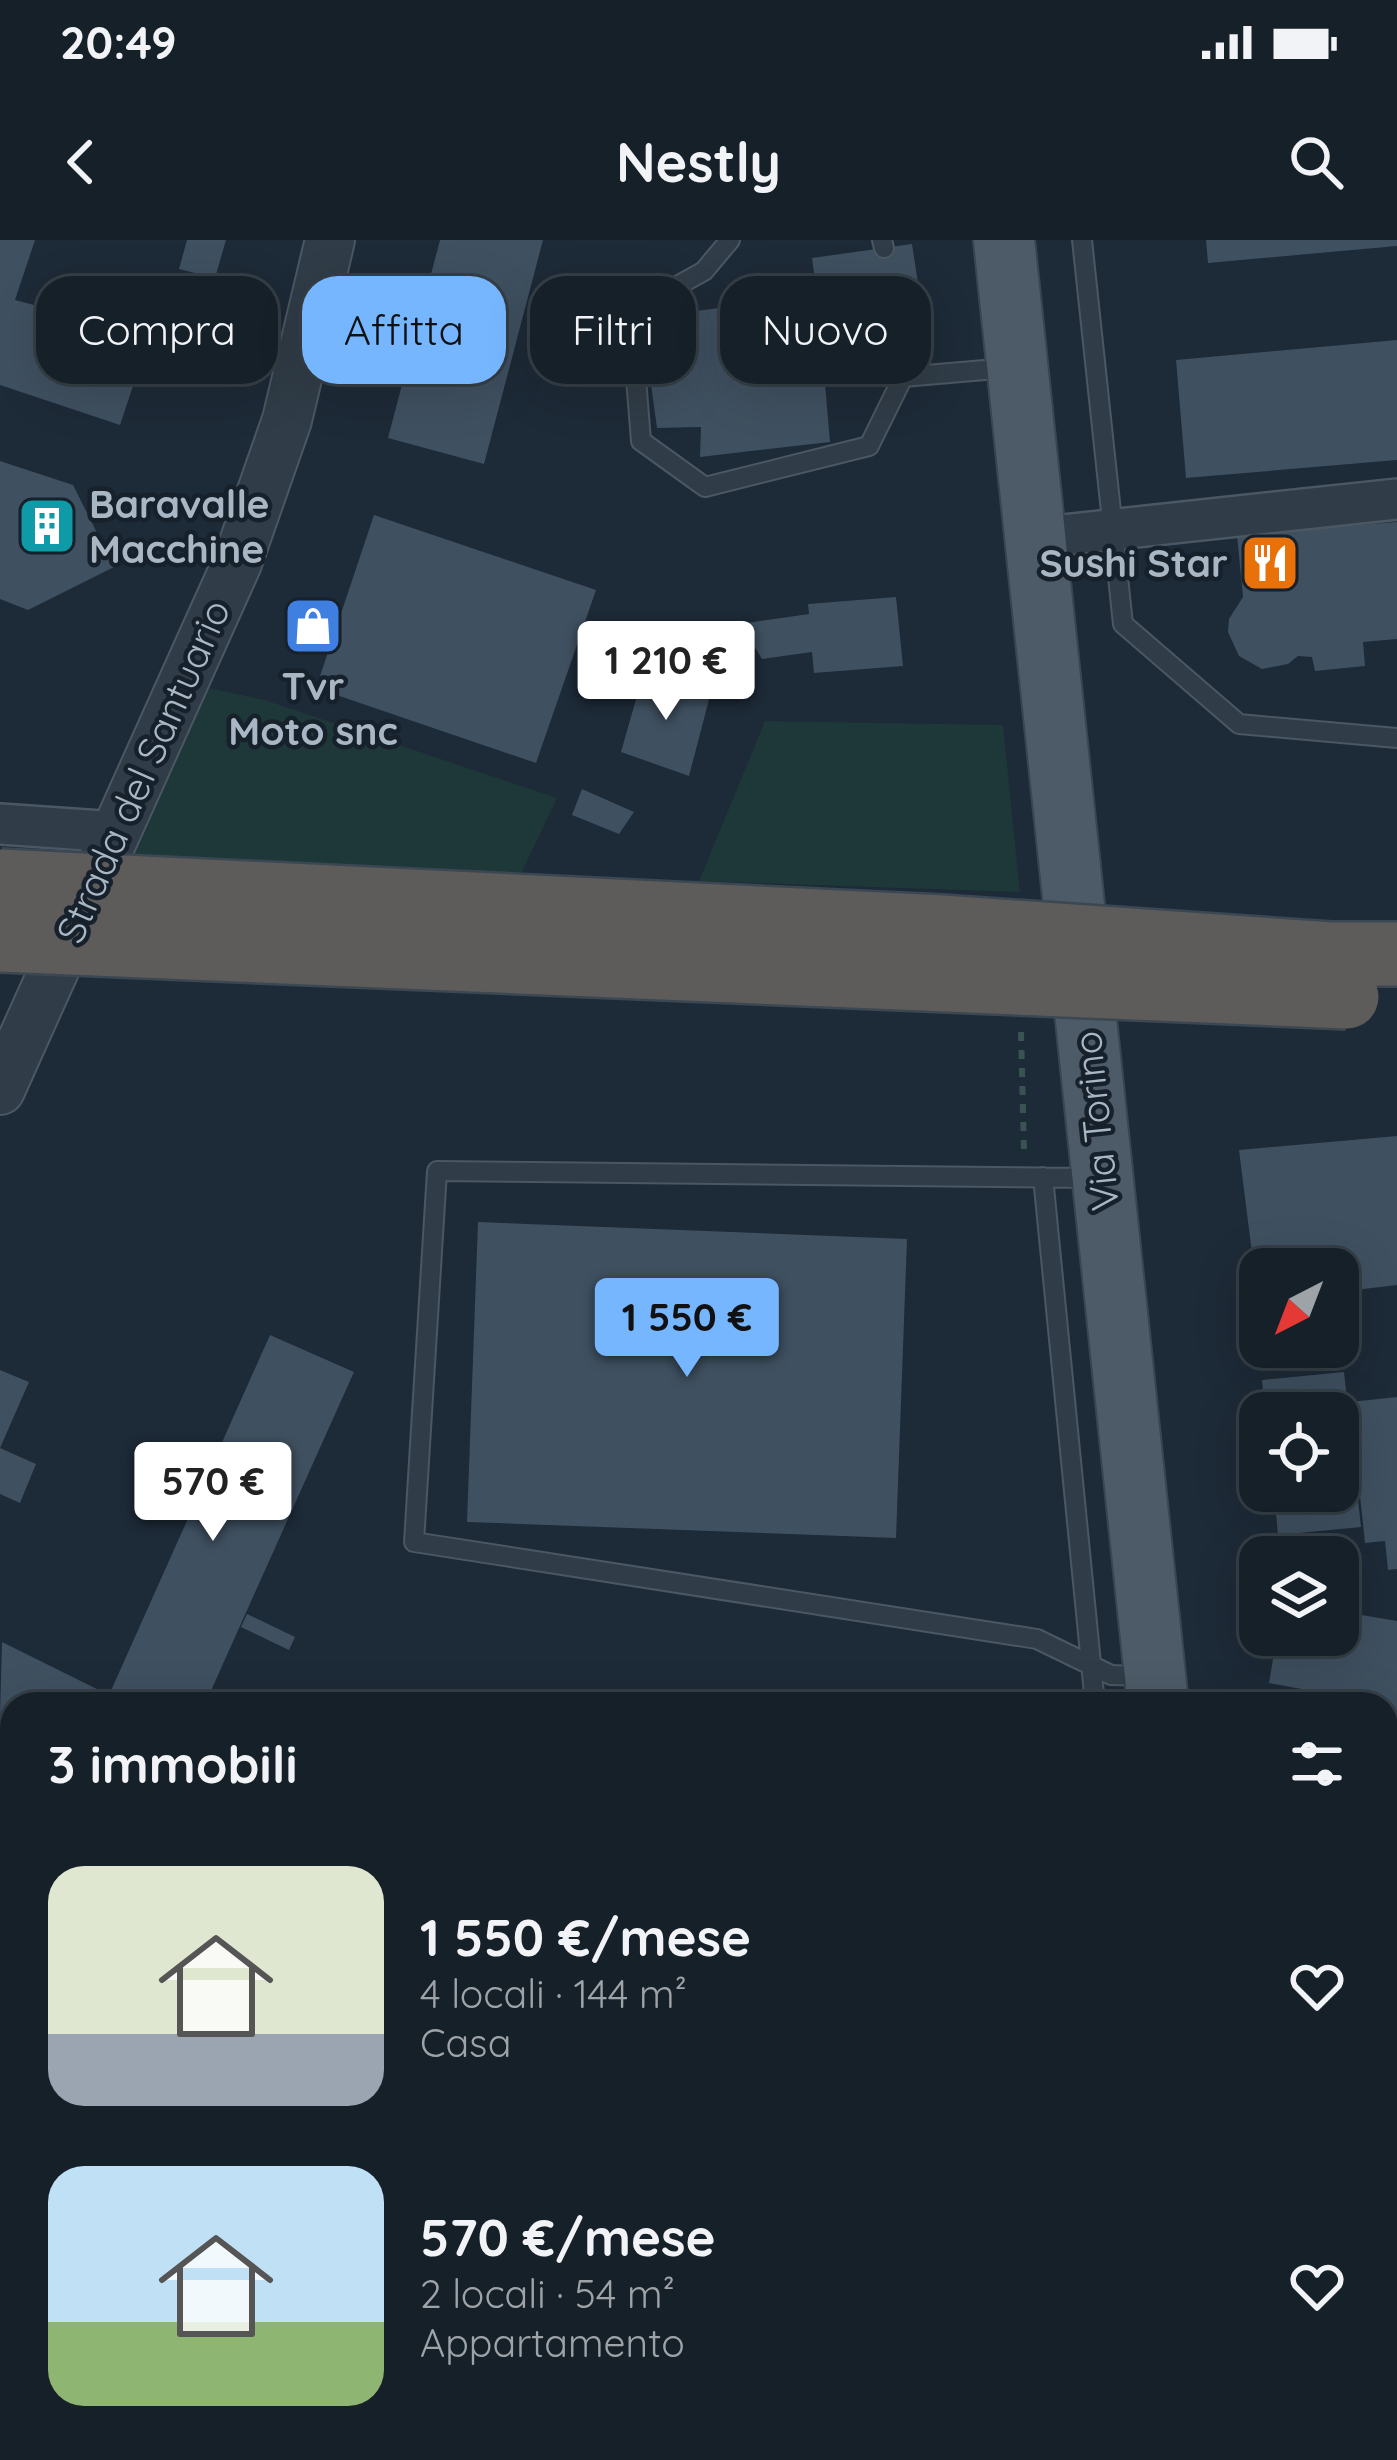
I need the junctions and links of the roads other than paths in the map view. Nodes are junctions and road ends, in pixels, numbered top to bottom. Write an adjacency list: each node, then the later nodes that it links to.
1 (330, 240): 13 (street, Strada del Santuario)
2 (730, 240): 7 (lane)
3 (1004, 240): 5 (main road, Via Torino)
4 (1082, 240): 9 (lane)
5 (1017, 367): 6 (lane); 10 (main road, Via Torino)
6 (931, 375)
7 (900, 384)
8 (1397, 499): 9 (street)
9 (1111, 529): 10 (street); 11 (lane)
10 (1035, 538): 19 (main road, Via Torino)
11 (1397, 738)
12 (0, 824): 13 (street)
13 (116, 832): 18 (street, Strada del Santuario)
14 (0, 881): 17 (highway, bridge)
15 (0, 940): 17 (highway, bridge)
16 (1397, 954): 17 (highway)
17 (1359, 983)
18 (0, 1090)
19 (1072, 1177): 20 (lane); 20 (lane); 21 (main road, Via Torino)
20 (1091, 1665): 21 (lane); 22 (lane)
21 (1157, 1690)
22 (1094, 1692)

